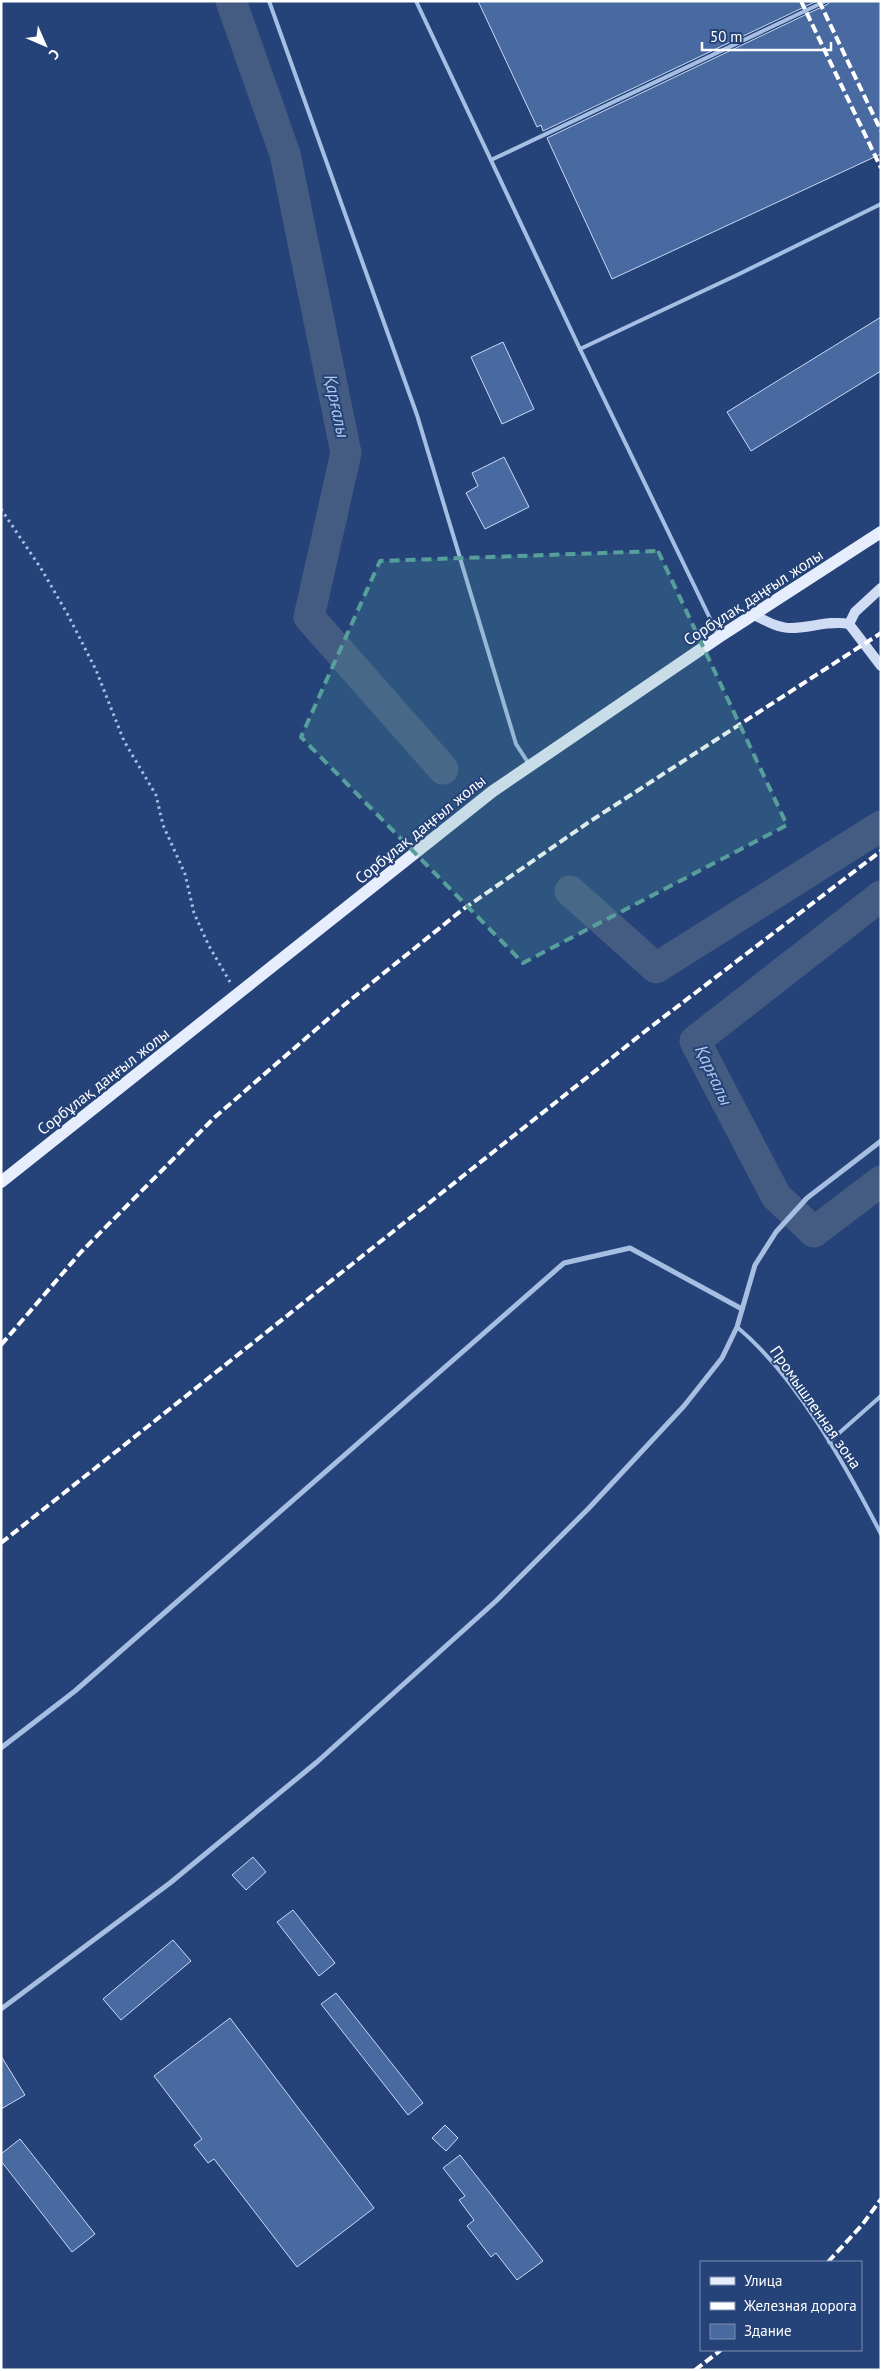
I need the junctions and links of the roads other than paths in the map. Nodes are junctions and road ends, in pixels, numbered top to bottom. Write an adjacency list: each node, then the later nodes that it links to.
1 (269, 1): 13 (lane)
2 (826, 1): 4 (lane)
3 (417, 2): 4 (lane)
4 (491, 160): 6 (lane)
5 (881, 204): 6 (lane)
6 (580, 349): 11 (lane)
7 (881, 532): 9 (main road, Сорбұлақ даңғыл жолы)
8 (881, 588): 10 (street)
9 (754, 615): 10 (street); 11 (main road, Сорбұлақ даңғыл жолы)
10 (849, 624): 12 (street)
11 (719, 638): 13 (main road, Сорбұлақ даңғыл жолы)
12 (881, 666)
13 (530, 766): 15 (main road, Сорбұлақ даңғыл жолы)
14 (881, 1141): 16 (street)
15 (1, 1182)
16 (742, 1309): 17 (street); 21 (street)
17 (737, 1327): 19 (lane, Промышленная зона); 22 (street)
18 (881, 1396): 19 (lane)
19 (829, 1442): 20 (lane, Промышленная зона)
20 (881, 1534)
21 (1, 1748)
22 (1, 2009)

